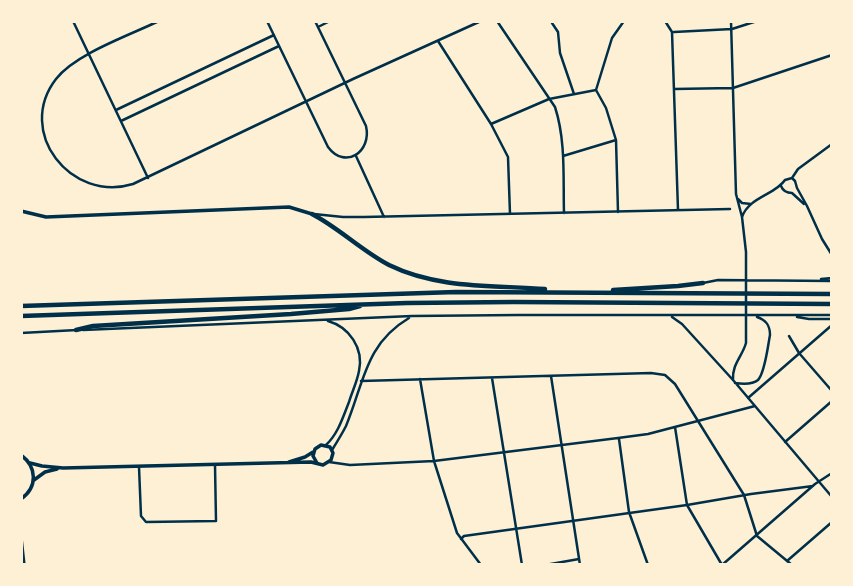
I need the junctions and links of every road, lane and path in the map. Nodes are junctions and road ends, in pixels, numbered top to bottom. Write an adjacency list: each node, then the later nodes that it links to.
1 (73, 21): 19 (street)
2 (159, 21): 19 (street)
3 (267, 21): 16 (street)
4 (315, 21): 13 (street)
5 (330, 21): 13 (street)
6 (481, 21): 17 (street)
7 (497, 21): 26 (street)
8 (624, 21): 24 (street)
9 (665, 21): 15 (street)
10 (731, 21): 14 (street)
11 (757, 21): 14 (street)
12 (552, 23): 25 (street)
13 (318, 27): 21 (street)
14 (732, 29): 15 (street); 22 (street)
15 (672, 32): 23 (street)
16 (274, 35): 18 (street); 28 (street)
17 (438, 40): 21 (street); 30 (street)
18 (279, 46): 27 (street); 29 (street)
19 (89, 54): 28 (street); 35 (street)
20 (832, 55): 22 (street)
21 (345, 83): 27 (street); 33 (street)
22 (733, 88): 23 (street); 40 (street)
23 (674, 89): 44 (street)
24 (596, 90): 25 (street); 31 (street)
25 (574, 94): 26 (street)
26 (549, 99): 30 (street); 34 (street)
27 (306, 103): 33 (street); 35 (street)
28 (116, 110): 29 (street)
29 (121, 121): 35 (street)
30 (491, 124): 49 (street)
31 (616, 140): 34 (street); 46 (street)
32 (832, 144): 36 (street)
33 (355, 155): 50 (street)
34 (563, 156): 47 (street)
35 (148, 177)
36 (792, 178): 37 (street); 38 (street)
37 (782, 186): 39 (street); 41 (street)
38 (797, 188): 39 (street); 42 (street)
39 (792, 193): 42 (street)
40 (737, 197): 41 (street); 51 (street)
41 (751, 204): 51 (street)
42 (807, 206): 54 (street)
43 (730, 209): 44 (street)
44 (678, 210): 46 (street)
45 (21, 211): 48 (street)
46 (618, 212): 47 (street)
47 (564, 213): 49 (street)
48 (312, 214): 52 (street); 53 (highway)
49 (510, 214): 50 (street)
50 (384, 217): 52 (street)
51 (742, 217): 81 (street)
52 (343, 218): 53 (street)
53 (334, 227): 58 (highway)
54 (830, 246): 55 (street)
55 (832, 255)
56 (832, 280): 57 (street)
57 (703, 283): 59 (highway)
58 (577, 292): 59 (highway); 63 (highway)
59 (591, 292): 60 (highway)
60 (832, 294)
61 (371, 304): 62 (highway); 65 (highway); 71 (highway)
62 (832, 304)
63 (21, 306)
64 (669, 315): 66 (street); 67 (street); 81 (street)
65 (21, 316)
66 (412, 316): 69 (street); 80 (street)
67 (754, 316): 68 (street); 81 (street)
68 (832, 317)
69 (324, 320): 71 (street); 90 (street)
70 (832, 326): 72 (street)
71 (76, 330): 73 (street)
72 (828, 330): 74 (street); 76 (street)
73 (21, 333)
74 (832, 333)
75 (789, 336): 76 (street)
76 (800, 353): 82 (street); 83 (street)
77 (551, 376): 78 (street); 86 (street); 91 (street)
78 (492, 377): 79 (street); 94 (street)
79 (419, 379): 80 (street); 96 (street)
80 (361, 381): 93 (street)
81 (734, 381): 83 (street)
82 (832, 391)
83 (748, 398): 85 (street)
84 (832, 401): 89 (street)
85 (755, 406): 86 (street); 89 (street)
86 (698, 421): 87 (street); 109 (street)
87 (675, 427): 88 (street); 112 (street)
88 (618, 438): 91 (street); 113 (street)
89 (785, 442): 107 (street)
90 (326, 445): 92 (street); 93 (street)
91 (562, 446): 94 (street); 114 (street)
92 (313, 452): 98 (street); 99 (street)
93 (332, 453): 100 (street); 101 (street)
94 (504, 453): 96 (street); 116 (street)
95 (21, 455): 97 (street)
96 (434, 461): 101 (street); 119 (street)
97 (30, 463): 104 (street); 106 (street)
98 (283, 463): 99 (street); 102 (street)
99 (317, 463): 100 (street)
100 (329, 463): 101 (street)
101 (344, 464)
102 (215, 465): 103 (street); 103 (street)
103 (139, 467): 104 (street)
104 (63, 468): 106 (street)
105 (832, 473): 107 (street)
106 (34, 480): 111 (street)
107 (820, 482): 108 (street); 110 (street)
108 (813, 486): 109 (street); 117 (street)
109 (744, 495): 112 (street); 117 (street)
110 (832, 497)
111 (21, 499)
112 (687, 505): 113 (street); 128 (street)
113 (629, 512): 114 (street); 127 (street)
114 (573, 520): 116 (street); 120 (street)
115 (832, 522): 121 (street)
116 (516, 528): 119 (street); 124 (street)
117 (757, 536): 121 (street); 128 (street)
118 (21, 538): 122 (street)
119 (461, 539): 123 (street)
120 (579, 559): 125 (street); 126 (street)
121 (787, 561): 129 (street)
122 (24, 565)
123 (481, 565)
124 (522, 565)
125 (545, 565)
126 (580, 565)
127 (648, 565)
128 (722, 565)
129 (792, 565)

